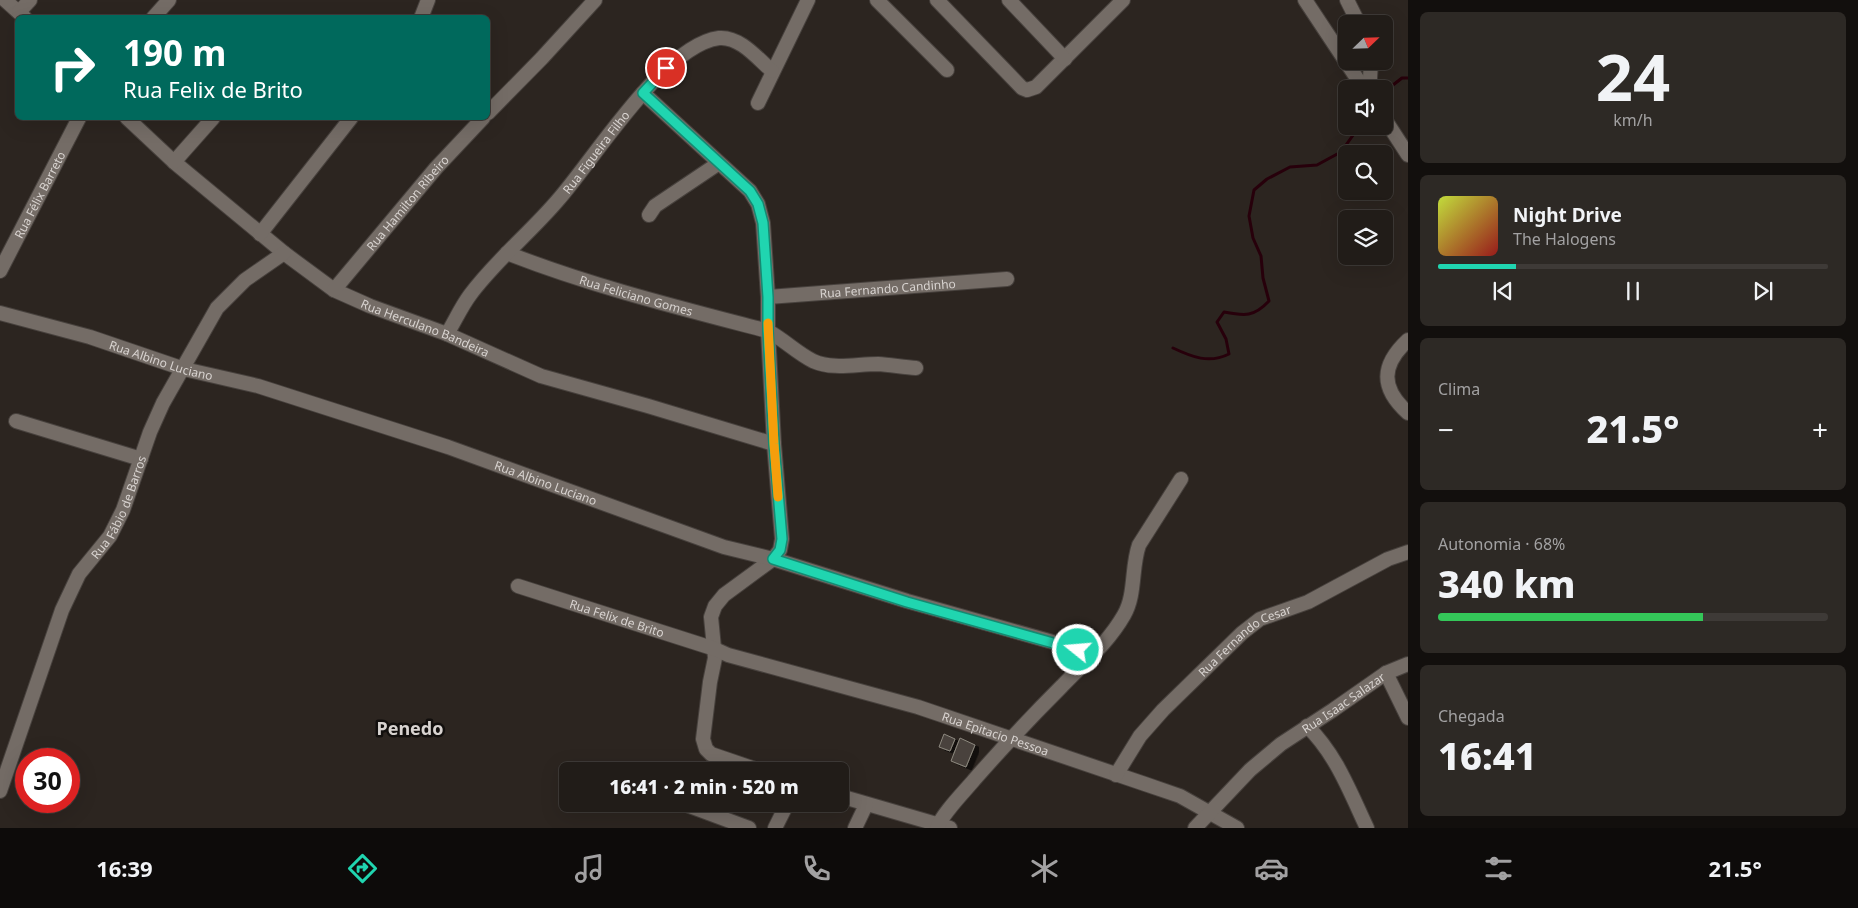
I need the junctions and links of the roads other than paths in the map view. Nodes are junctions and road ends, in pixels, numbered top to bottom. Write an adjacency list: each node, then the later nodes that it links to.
1 (5, 0): 13 (street)
2 (30, 0): 13 (street)
3 (169, 0): 14 (street)
4 (428, 0): 15 (street)
5 (595, 0): 23 (street)
6 (808, 0): 19 (street)
7 (877, 0): 18 (street)
8 (937, 0): 17 (street)
9 (1010, 0): 17 (street)
10 (1123, 0): 17 (street)
11 (1305, 0): 20 (street)
12 (1347, 0): 16 (street)
13 (22, 15)
14 (156, 15)
15 (422, 15)
16 (1354, 15)
17 (1065, 59)
18 (947, 70)
19 (772, 71): 21 (street, Rua Figueira Filho); 22 (street)
20 (1359, 80)
21 (643, 93): 32 (street); 36 (street, Rua Figueira Filho)
22 (758, 103)
23 (490, 111)
24 (78, 120): 37 (street, Rua Félix Barreto)
25 (129, 120): 31 (street, Rua Herculano Bandeira)
26 (211, 120): 31 (street)
27 (349, 120): 34 (street)
28 (481, 120): 39 (street, Rua Hamilton Ribeiro)
29 (1393, 132): 30 (street)
30 (1408, 155)
31 (174, 162): 34 (street, Rua Herculano Bandeira)
32 (719, 163): 33 (street); 40 (street)
33 (649, 215)
34 (260, 234): 35 (street, Rua Herculano Bandeira)
35 (284, 253): 39 (street, Rua Herculano Bandeira); 46 (street, Rua Fábio de Barros)
36 (507, 253): 42 (street, Rua Feliciano Gomes); 43 (street, Rua Figueira Filho)
37 (0, 271)
38 (1008, 279): 40 (street, Rua Fernando Candinho)
39 (334, 290): 43 (street, Rua Herculano Bandeira)
40 (768, 297): 42 (street)
41 (0, 312): 46 (street, Rua Albino Luciano)
42 (768, 331): 45 (street, Rua Feliciano Gomes); 49 (street)
43 (447, 334): 49 (street, Rua Herculano Bandeira)
44 (1408, 340): 47 (street)
45 (916, 368)
46 (184, 369): 50 (street, Rua Fábio de Barros); 53 (street, Rua Albino Luciano)
47 (1408, 413)
48 (16, 421): 50 (street)
49 (774, 444): 53 (street)
50 (141, 459): 65 (street, Rua Fábio de Barros)
51 (1181, 479): 56 (street)
52 (1408, 552): 64 (street, Rua Fernando Cesar)
53 (773, 559): 55 (street); 56 (street, Rua Albino Luciano)
54 (518, 586): 55 (street, Rua Felix de Brito)
55 (715, 654): 57 (street, Rua Felix de Brito); 63 (street)
56 (1092, 656): 62 (street)
57 (746, 660): 62 (street, Rua Epitacio Pessoa)
58 (1408, 664): 59 (street, Rua Isaac Salazar)
59 (1386, 673): 60 (street); 61 (street, Rua Isaac Salazar)
60 (1408, 718)
61 (1307, 726): 70 (street, Rua Isaac Salazar); 77 (street)
62 (1009, 739): 64 (street, Rua Epitacio Pessoa); 71 (street)
63 (734, 762)
64 (1116, 775): 70 (street, Rua Epitacio Pessoa)
65 (0, 790)
66 (849, 799): 67 (street)
67 (866, 805): 71 (street); 74 (street)
68 (706, 812): 72 (street)
69 (783, 812): 73 (street)
70 (1208, 813): 75 (street, Rua Isaac Salazar); 76 (street, Rua Epitacio Pessoa)
71 (942, 827)
72 (749, 828)
73 (776, 828)
74 (855, 828)
75 (1195, 828)
76 (1236, 828)
77 (1367, 828)

